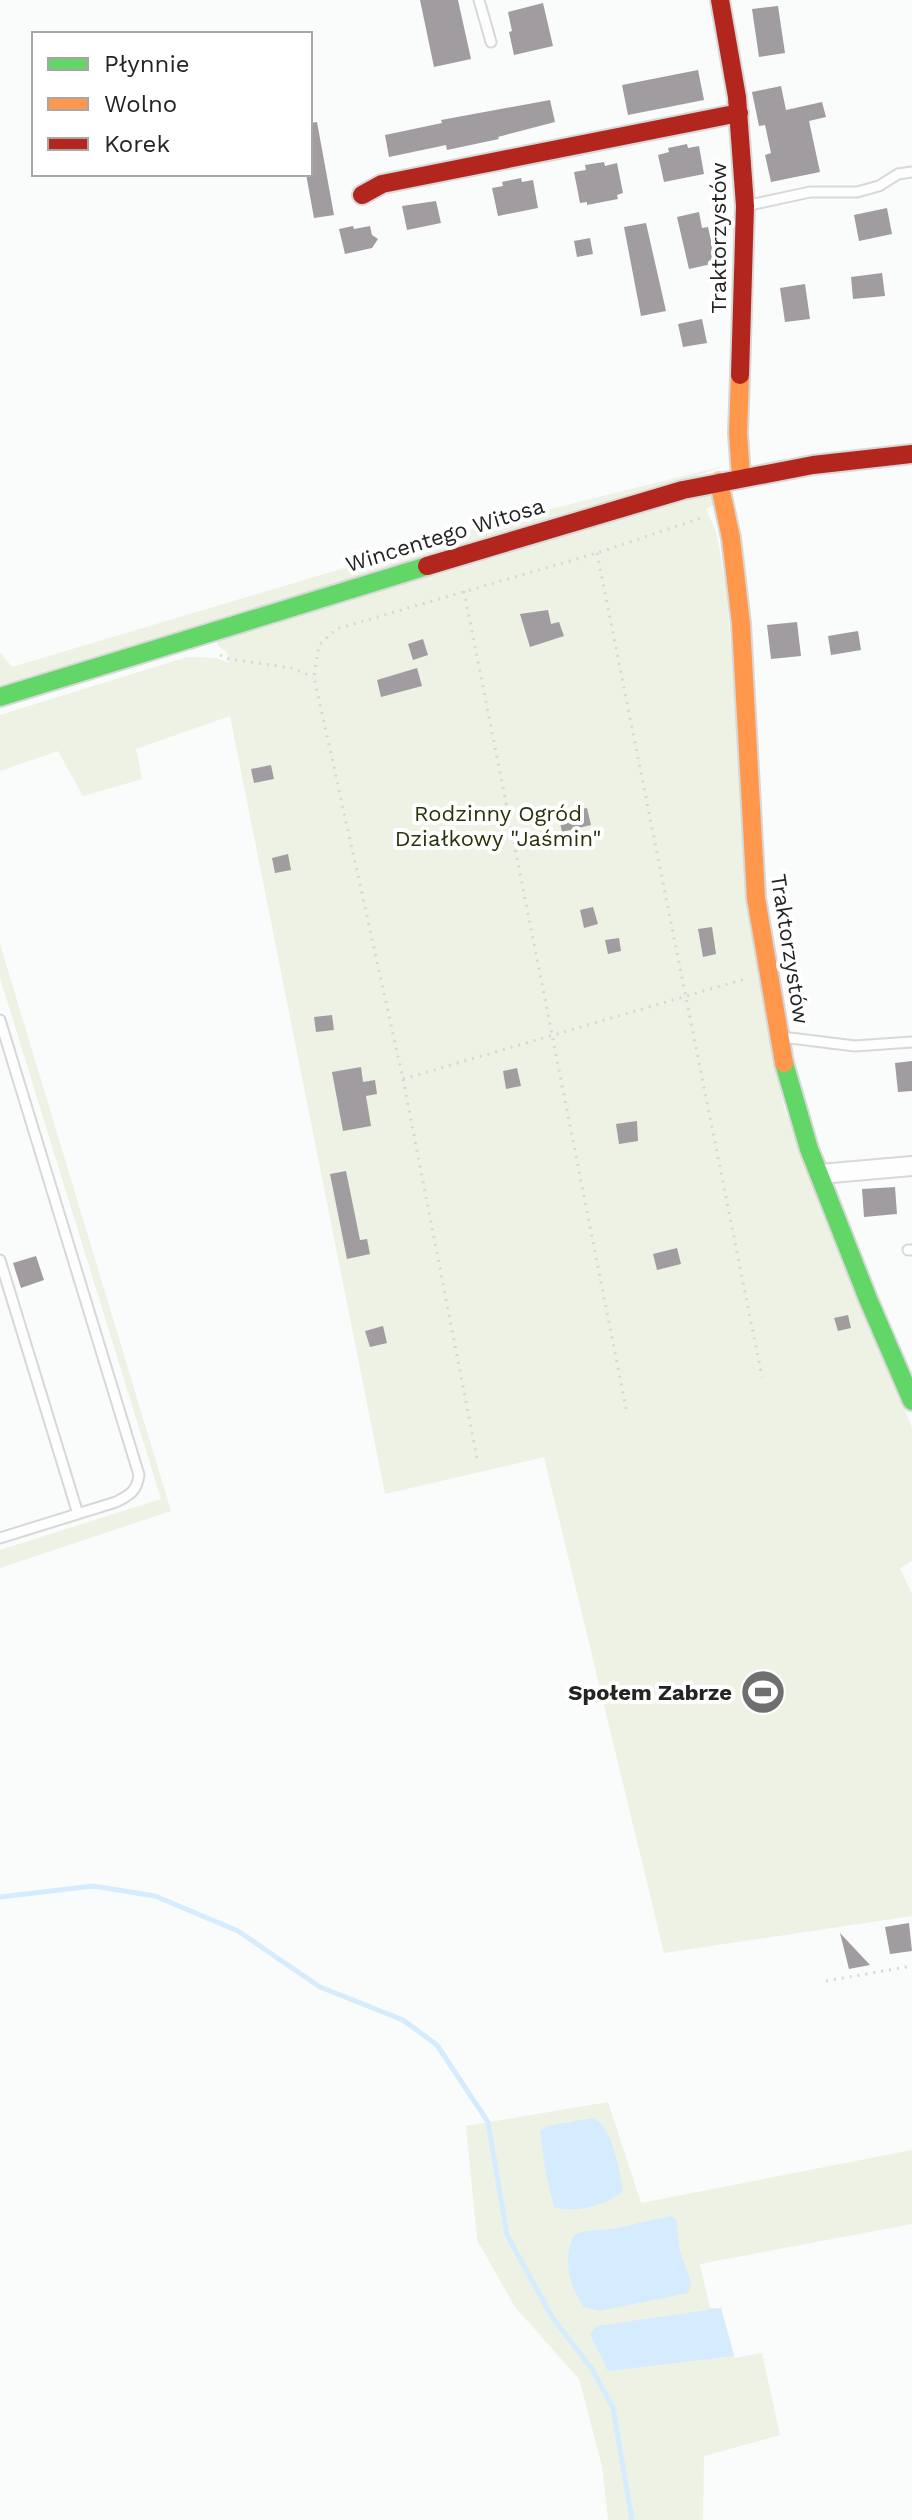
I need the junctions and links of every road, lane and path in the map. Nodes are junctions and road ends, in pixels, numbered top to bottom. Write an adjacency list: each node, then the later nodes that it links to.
1 (479, 0): 3 (lane)
2 (720, 0): 4 (street, Traktorzystów)
3 (491, 42)
4 (739, 113): 6 (street); 7 (street, Traktorzystów)
5 (912, 172): 7 (lane)
6 (362, 195)
7 (745, 206): 9 (street, Traktorzystów)
8 (912, 454): 9 (street, Wincentego Witosa)
9 (741, 477): 10 (street, Wincentego Witosa)
10 (719, 482): 11 (street, Traktorzystów); 14 (street, Wincentego Witosa)
11 (727, 511): 12 (path); 17 (street, Traktorzystów)
12 (597, 553): 13 (path); 18 (path)
13 (464, 591): 15 (path); 20 (path)
14 (195, 637): 15 (path); 16 (street, Wincentego Witosa)
15 (314, 677): 23 (path)
16 (0, 697)
17 (767, 973): 18 (path); 21 (street, Traktorzystów)
18 (687, 995): 20 (path); 27 (path)
19 (0, 1020): 31 (lane)
20 (551, 1035): 23 (path); 29 (path)
21 (778, 1036): 22 (lane); 25 (street, Traktorzystów)
22 (912, 1042)
23 (403, 1079): 30 (path)
24 (912, 1166): 25 (street)
25 (820, 1174): 28 (street, Traktorzystów)
26 (0, 1260): 31 (lane)
27 (762, 1377)
28 (912, 1401)
29 (627, 1413)
30 (477, 1458)
31 (78, 1514): 32 (lane)
32 (0, 1538)
33 (912, 1966): 34 (path)
34 (826, 1981)

